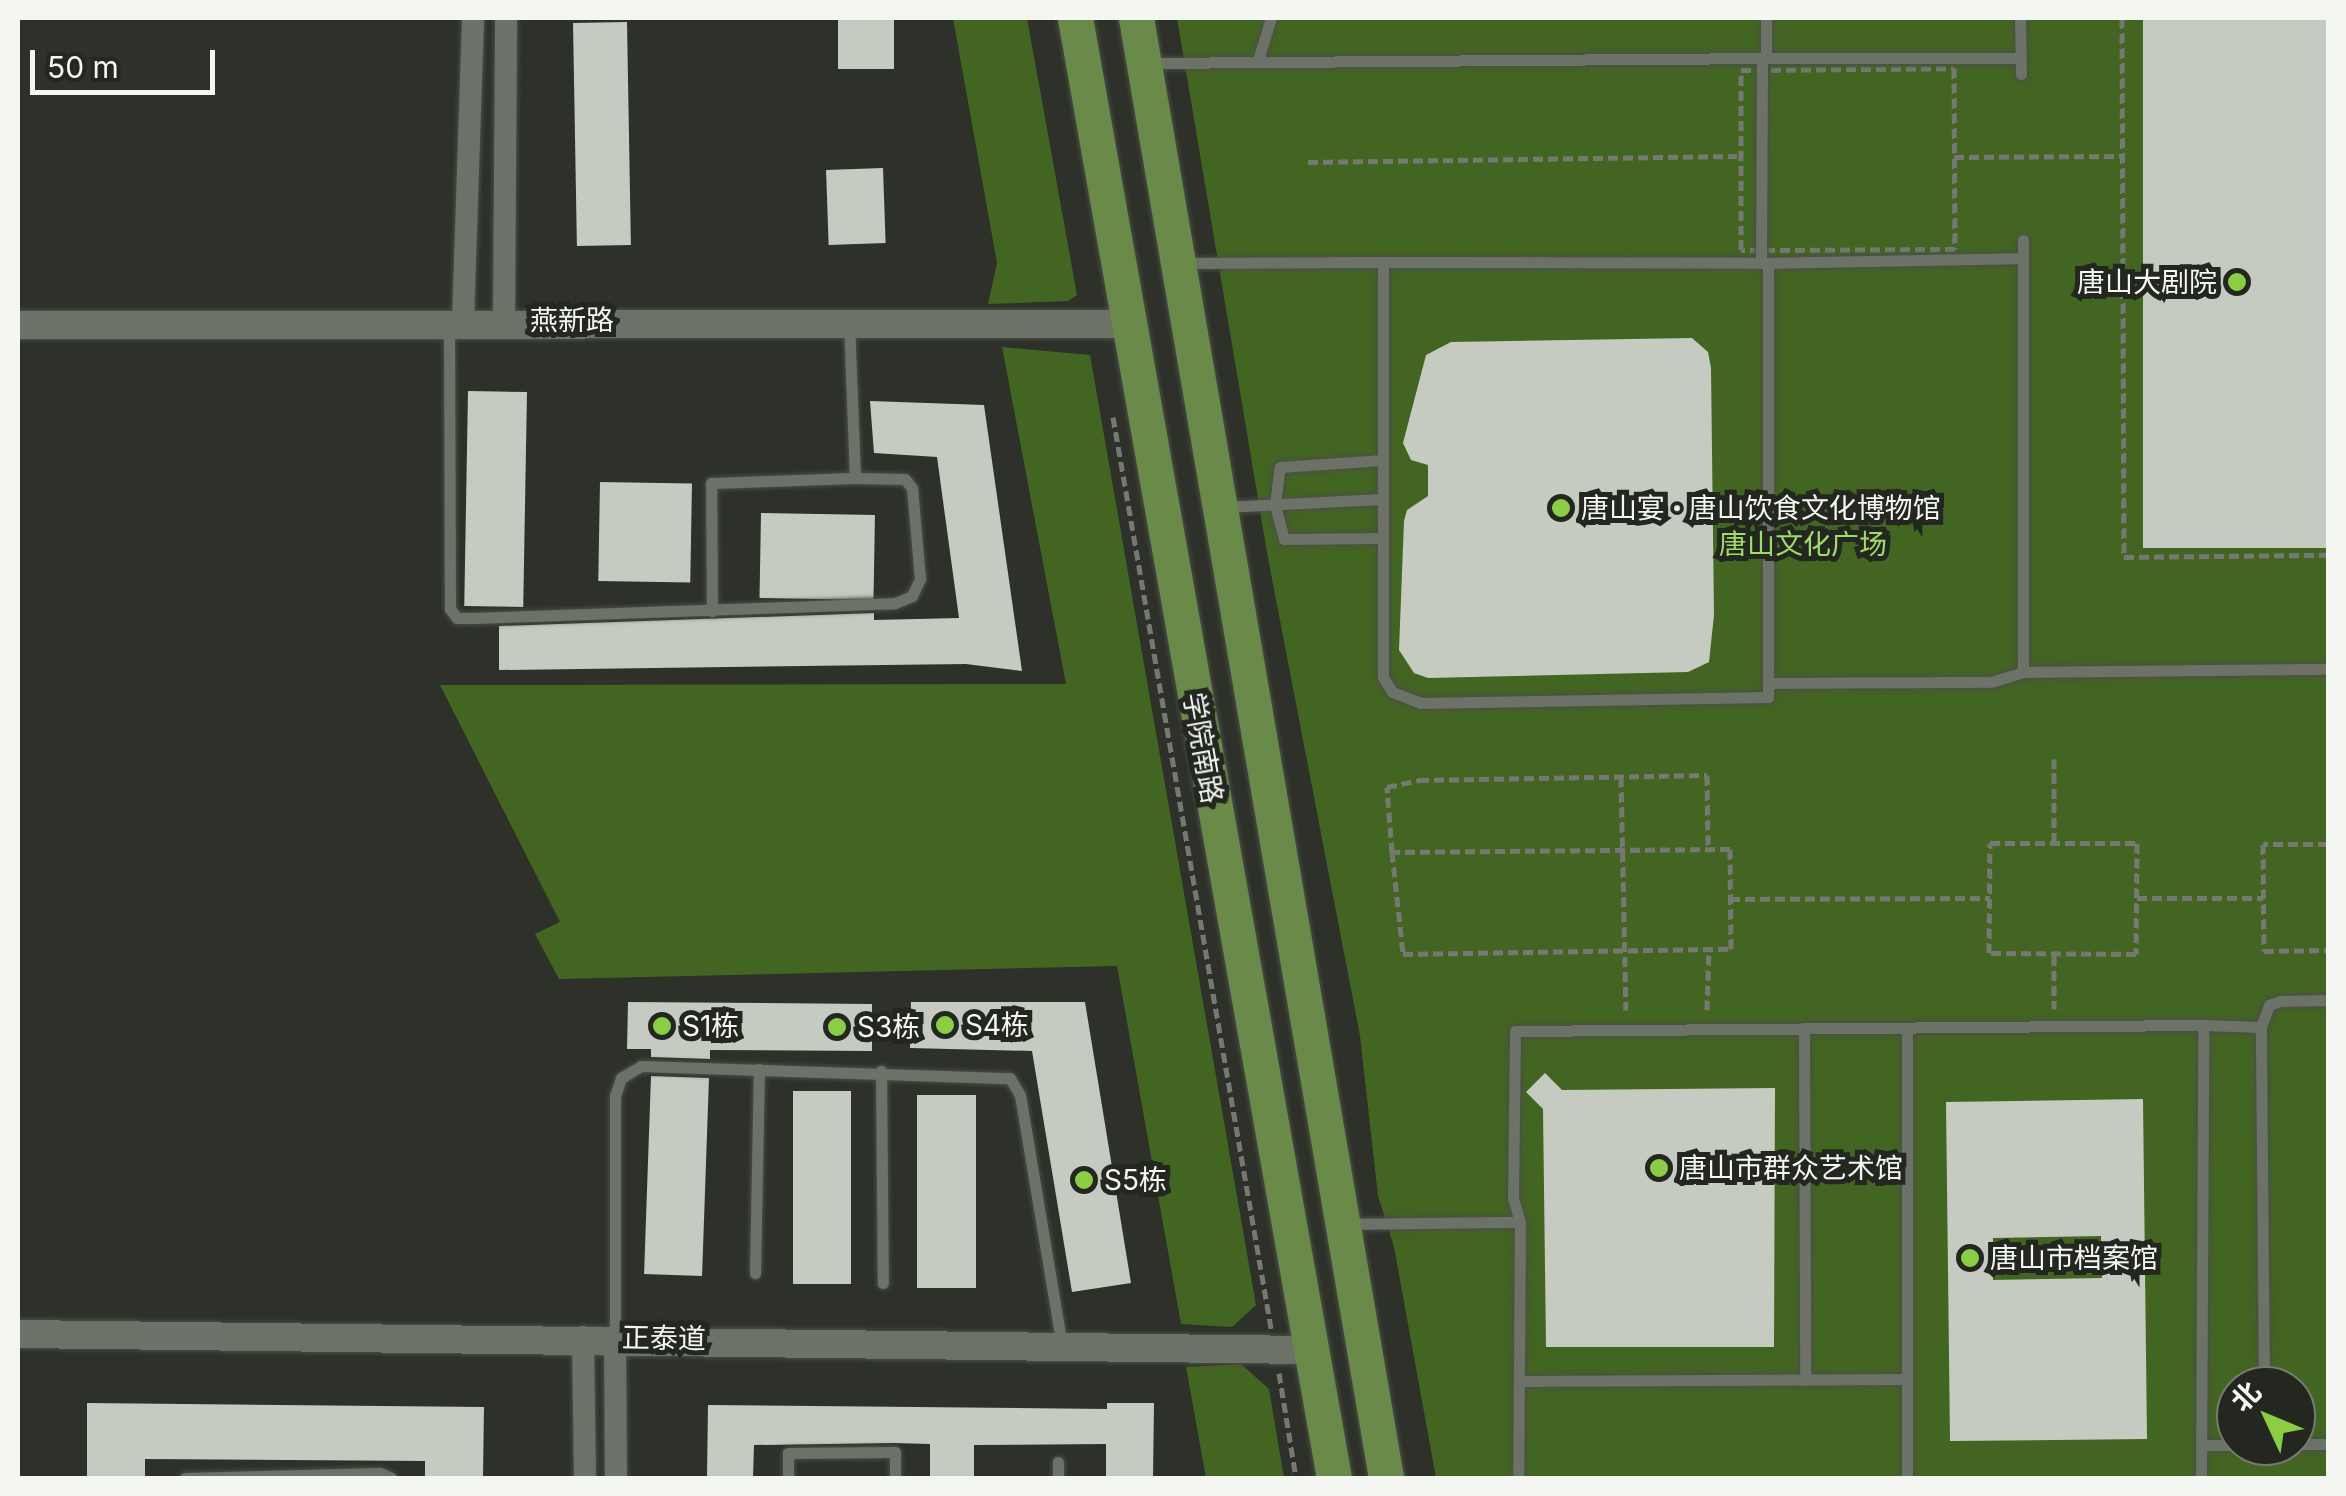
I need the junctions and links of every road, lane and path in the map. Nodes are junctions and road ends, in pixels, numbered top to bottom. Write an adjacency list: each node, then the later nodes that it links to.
1 (473, 18): 24 (street)
2 (506, 18): 23 (street)
3 (1075, 18): 26 (main road, 学院南路)
4 (1136, 18): 12 (main road, 学院南路)
5 (1271, 18): 11 (lane)
6 (1766, 18): 9 (lane)
7 (2020, 18): 10 (lane)
8 (2122, 18): 15 (path)
9 (1764, 58): 10 (lane); 11 (lane); 22 (lane)
10 (2020, 58): 13 (lane)
11 (1258, 60): 12 (lane)
12 (1144, 64): 21 (main road, 学院南路)
13 (2021, 74)
14 (1736, 156): 17 (path)
15 (2122, 156): 16 (path); 35 (path)
16 (1954, 158): 16 (path)
17 (1308, 162)
18 (2023, 240): 19 (lane)
19 (2023, 258): 22 (lane); 38 (lane)
20 (1383, 262): 21 (lane); 22 (lane); 29 (lane)
21 (1177, 263): 33 (main road, 学院南路)
22 (1764, 263): 39 (lane)
23 (504, 320): 24 (street, 燕新路); 25 (street, 燕新路)
24 (456, 321): 27 (street, 燕新路); 36 (lane)
25 (849, 322): 26 (street, 燕新路); 30 (lane)
26 (1127, 324): 74 (main road, 学院南路)
27 (18, 325)
28 (1110, 402): 73 (path)
29 (1383, 460): 31 (lane); 32 (lane)
30 (856, 478): 36 (lane); 36 (lane)
31 (1382, 499): 32 (lane); 34 (lane)
32 (1276, 504): 33 (lane); 34 (lane)
33 (1219, 508): 66 (main road, 学院南路)
34 (1382, 538): 39 (lane)
35 (2328, 555)
36 (712, 611)
37 (2328, 669): 38 (lane)
38 (2023, 672): 39 (lane)
39 (1768, 683)
40 (2054, 759): 42 (path)
41 (1621, 776): 44 (path); 45 (path); 46 (path)
42 (2054, 843): 47 (path); 48 (path)
43 (2328, 844): 49 (path)
44 (1708, 848): 45 (path); 50 (path)
45 (1620, 850): 46 (path); 51 (path)
46 (1392, 852): 51 (path)
47 (1990, 898): 50 (path); 54 (path)
48 (2137, 898): 49 (path); 54 (path)
49 (2264, 898): 53 (path)
50 (1730, 899): 52 (path)
51 (1621, 950): 52 (path); 56 (path)
52 (1709, 950): 57 (path)
53 (2328, 950)
54 (2054, 953): 59 (path)
55 (2328, 1000): 60 (lane)
56 (1640, 1010)
57 (1692, 1010)
58 (2203, 1025): 59 (lane); 60 (lane); 79 (lane)
59 (2054, 1027): 62 (lane)
60 (2261, 1027): 75 (lane)
61 (1804, 1029): 62 (lane); 65 (lane); 77 (lane)
62 (1907, 1029): 76 (lane)
63 (759, 1069): 64 (lane); 67 (lane); 71 (lane)
64 (881, 1072): 68 (lane); 72 (lane)
65 (1520, 1222): 66 (lane); 78 (lane)
66 (1342, 1224): 91 (main road, 学院南路)
67 (755, 1273)
68 (883, 1283)
69 (18, 1334): 70 (street, 正泰道)
70 (583, 1337): 71 (street, 正泰道); 84 (street)
71 (615, 1338): 72 (street, 正泰道); 85 (street)
72 (1062, 1346): 73 (street, 正泰道)
73 (1275, 1349): 74 (street, 正泰道); 89 (path)
74 (1312, 1350): 90 (main road, 学院南路)
75 (2264, 1366)
76 (1907, 1379): 77 (lane); 93 (lane)
77 (1805, 1380): 78 (lane)
78 (1519, 1381): 92 (lane)
79 (2205, 1445): 80 (lane); 94 (lane)
80 (2216, 1445)
81 (1058, 1462): 88 (lane)
82 (185, 1478): 83 (lane)
83 (392, 1478)
84 (584, 1478)
85 (616, 1478)
86 (788, 1478): 87 (lane)
87 (896, 1478)
88 (1058, 1478)
89 (1296, 1478)
90 (1334, 1478)
91 (1386, 1478)
92 (1518, 1478)
93 (1907, 1478)
94 (2201, 1478)

